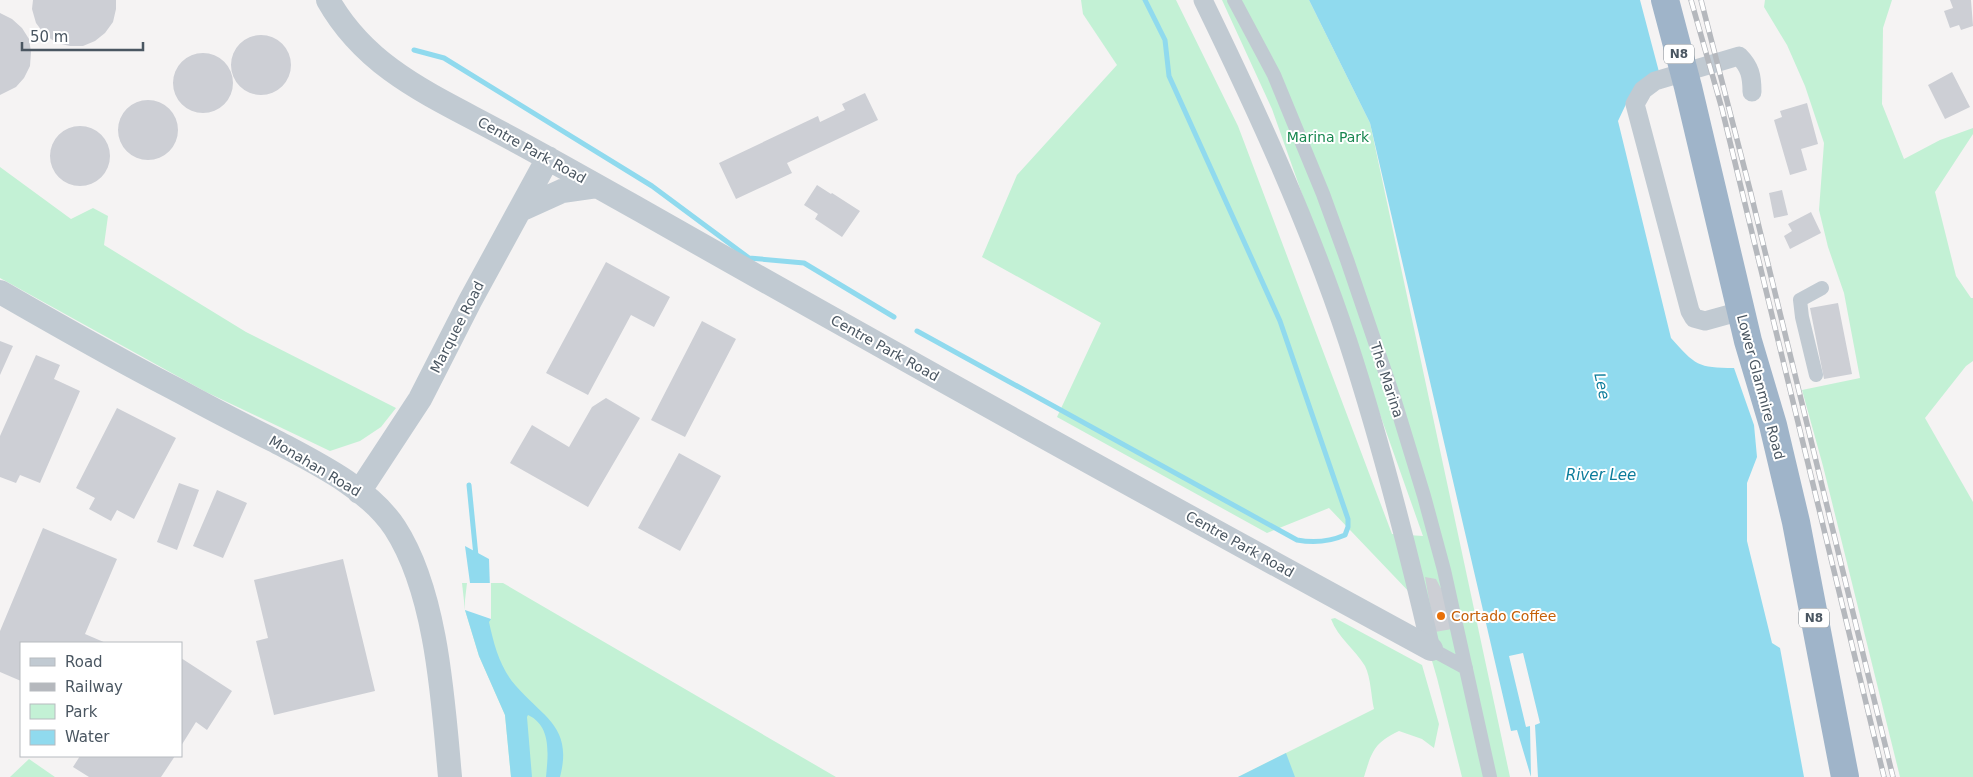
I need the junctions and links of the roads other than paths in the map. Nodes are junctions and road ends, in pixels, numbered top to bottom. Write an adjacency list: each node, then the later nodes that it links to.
1 (328, 0): 6 (street, Centre Park Road)
2 (1203, 0): 14 (street, The Marina)
3 (1234, 0): 15 (street, The Marina)
4 (1665, 0): 11 (highway, Lower Glanmire Road / N8)
5 (1752, 92): 11 (street)
6 (548, 158): 7 (street, Centre Park Road); 8 (street, Marquee Road)
7 (597, 186): 8 (street); 14 (street, Centre Park Road)
8 (520, 210): 13 (street, Marquee Road)
9 (1822, 288): 12 (street)
10 (0, 292): 13 (street, Monahan Road)
11 (1741, 311): 18 (highway, Lower Glanmire Road / N8)
12 (1816, 375)
13 (359, 492): 16 (street, Monahan Road)
14 (1430, 649): 15 (street, Centre Park Road)
15 (1466, 668): 17 (street, The Marina)
16 (450, 777)
17 (1490, 777)
18 (1845, 777)

